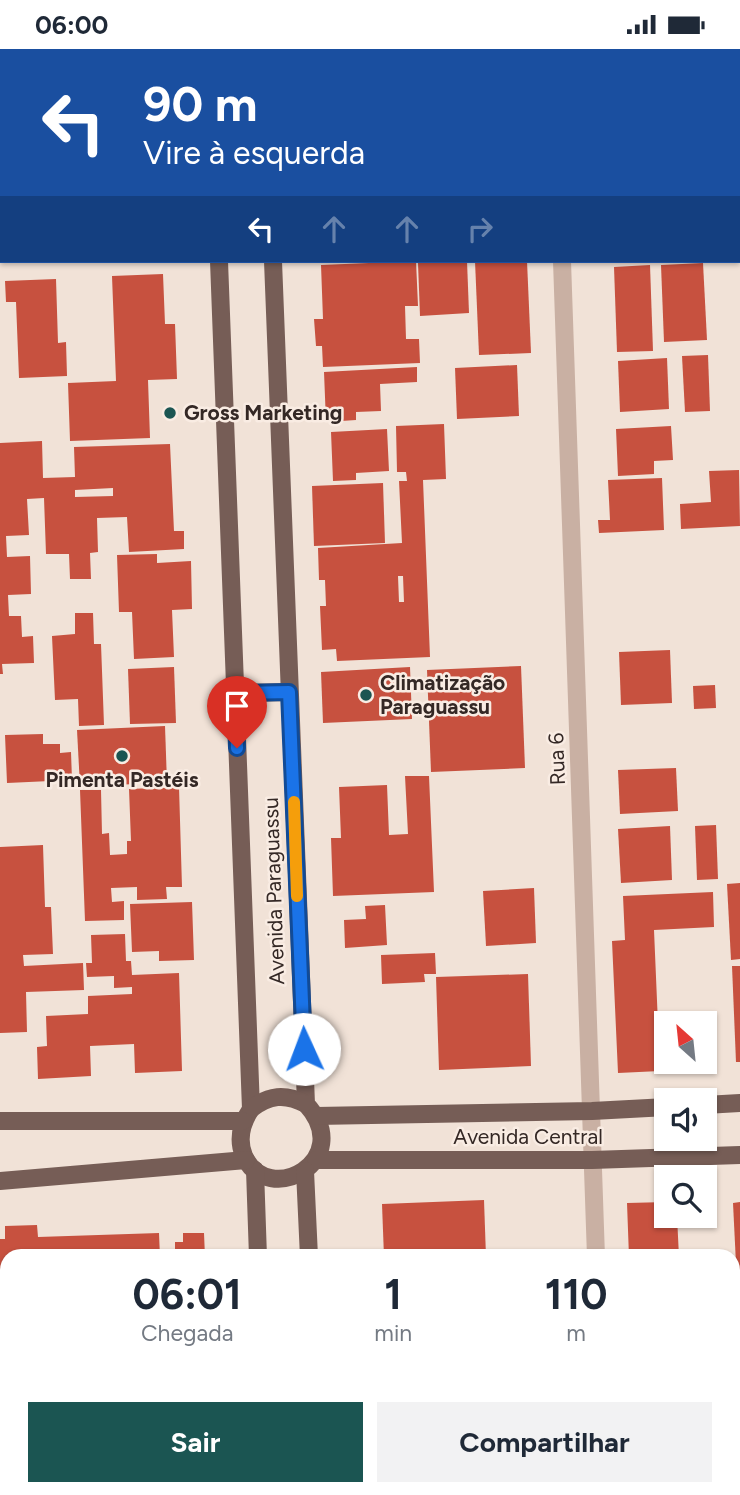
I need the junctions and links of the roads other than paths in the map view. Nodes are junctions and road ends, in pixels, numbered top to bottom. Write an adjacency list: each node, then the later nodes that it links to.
1 (219, 263): 5 (main road, Avenida Paraguassu)
2 (273, 263): 4 (main road, Avenida Paraguassu)
3 (562, 263): 10 (street, Rua 6)
4 (289, 692): 5 (main road); 9 (main road, Avenida Paraguassu)
5 (235, 693): 11 (main road, Avenida Paraguassu)
6 (740, 1103): 7 (main road)
7 (717, 1104)
8 (654, 1108): 10 (main road, Avenida Central)
9 (311, 1110): 10 (main road, Avenida Central); 11 (main road, Avenida Central); 16 (main road, Avenida Paraguassu)
10 (592, 1111): 14 (street, Rua 6)
11 (247, 1115): 12 (main road, Avenida Central); 15 (main road, Avenida Paraguassu)
12 (0, 1121)
13 (740, 1155): 14 (main road, Avenida Central)
14 (592, 1160): 16 (main road, Avenida Central); 20 (street, Rua 6)
15 (251, 1165): 16 (main road, Avenida Central); 17 (main road, Avenida Central); 18 (main road, Avenida Paraguassu)
16 (311, 1165): 19 (main road, Avenida Paraguassu)
17 (0, 1181)
18 (257, 1249)
19 (309, 1249)
20 (596, 1249)

